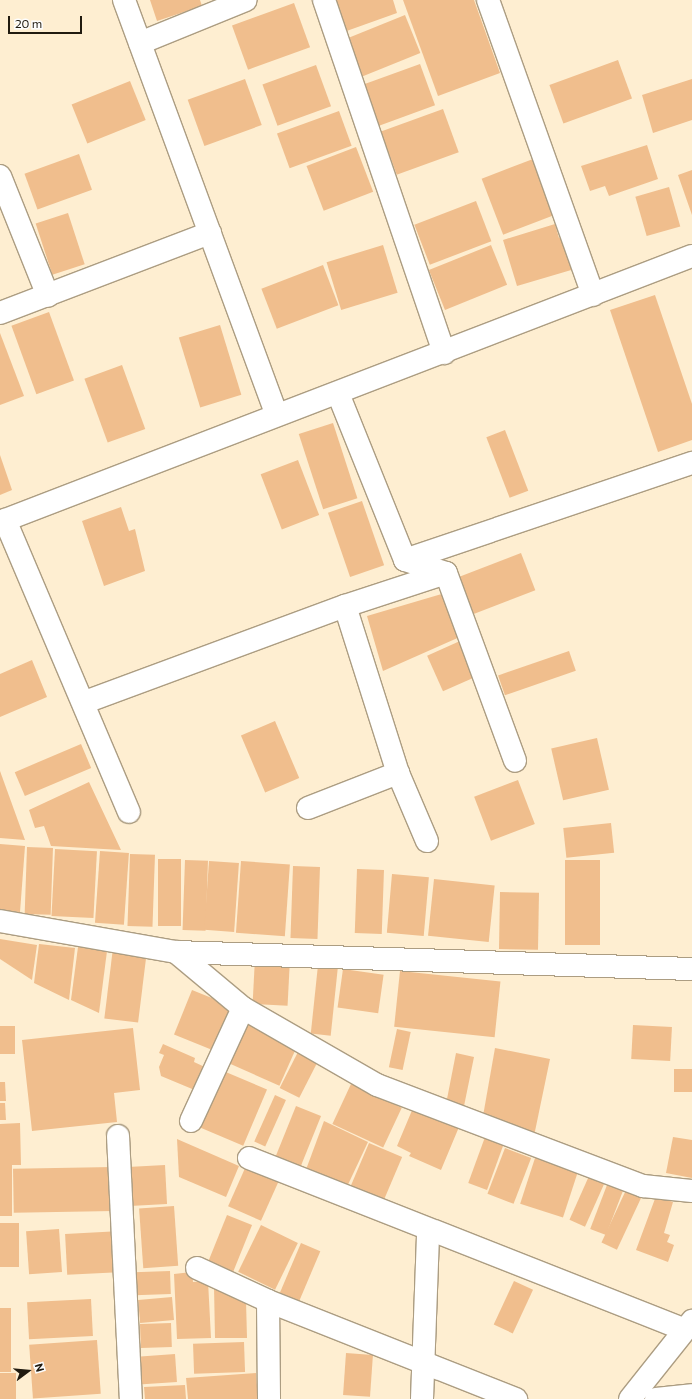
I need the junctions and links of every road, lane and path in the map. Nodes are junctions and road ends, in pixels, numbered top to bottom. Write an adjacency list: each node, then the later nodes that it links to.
1 (124, 0): 5 (street)
2 (246, 0): 5 (street)
3 (324, 0): 12 (street)
4 (488, 0): 9 (street)
5 (140, 43): 7 (street)
6 (0, 176): 10 (street)
7 (210, 233): 10 (street); 14 (street)
8 (692, 256): 9 (street)
9 (592, 294): 12 (street)
10 (48, 296): 11 (street)
11 (0, 313)
12 (444, 353): 13 (street)
13 (338, 393): 14 (street); 17 (street)
14 (277, 416): 16 (street)
15 (692, 463): 17 (street)
16 (2, 521): 20 (street)
17 (405, 560): 18 (street)
18 (446, 573): 19 (street); 21 (street)
19 (346, 606): 20 (street); 22 (street)
20 (85, 702): 24 (street)
21 (516, 761)
22 (398, 773): 23 (street); 25 (street)
23 (308, 808)
24 (129, 812)
25 (427, 841)
26 (0, 921): 27 (street)
27 (176, 952): 28 (street); 29 (street)
28 (692, 969)
29 (244, 1008): 30 (street); 33 (street)
30 (191, 1121)
31 (118, 1136): 40 (street)
32 (248, 1158): 34 (street)
33 (692, 1191)
34 (428, 1232): 37 (street); 38 (street)
35 (197, 1268): 36 (street)
36 (268, 1301): 38 (street); 41 (street)
37 (688, 1325): 44 (street)
38 (424, 1362): 42 (street); 43 (street)
39 (692, 1395): 45 (street)
40 (131, 1399)
41 (269, 1399)
42 (422, 1399)
43 (516, 1399)
44 (630, 1399)
45 (656, 1399)

